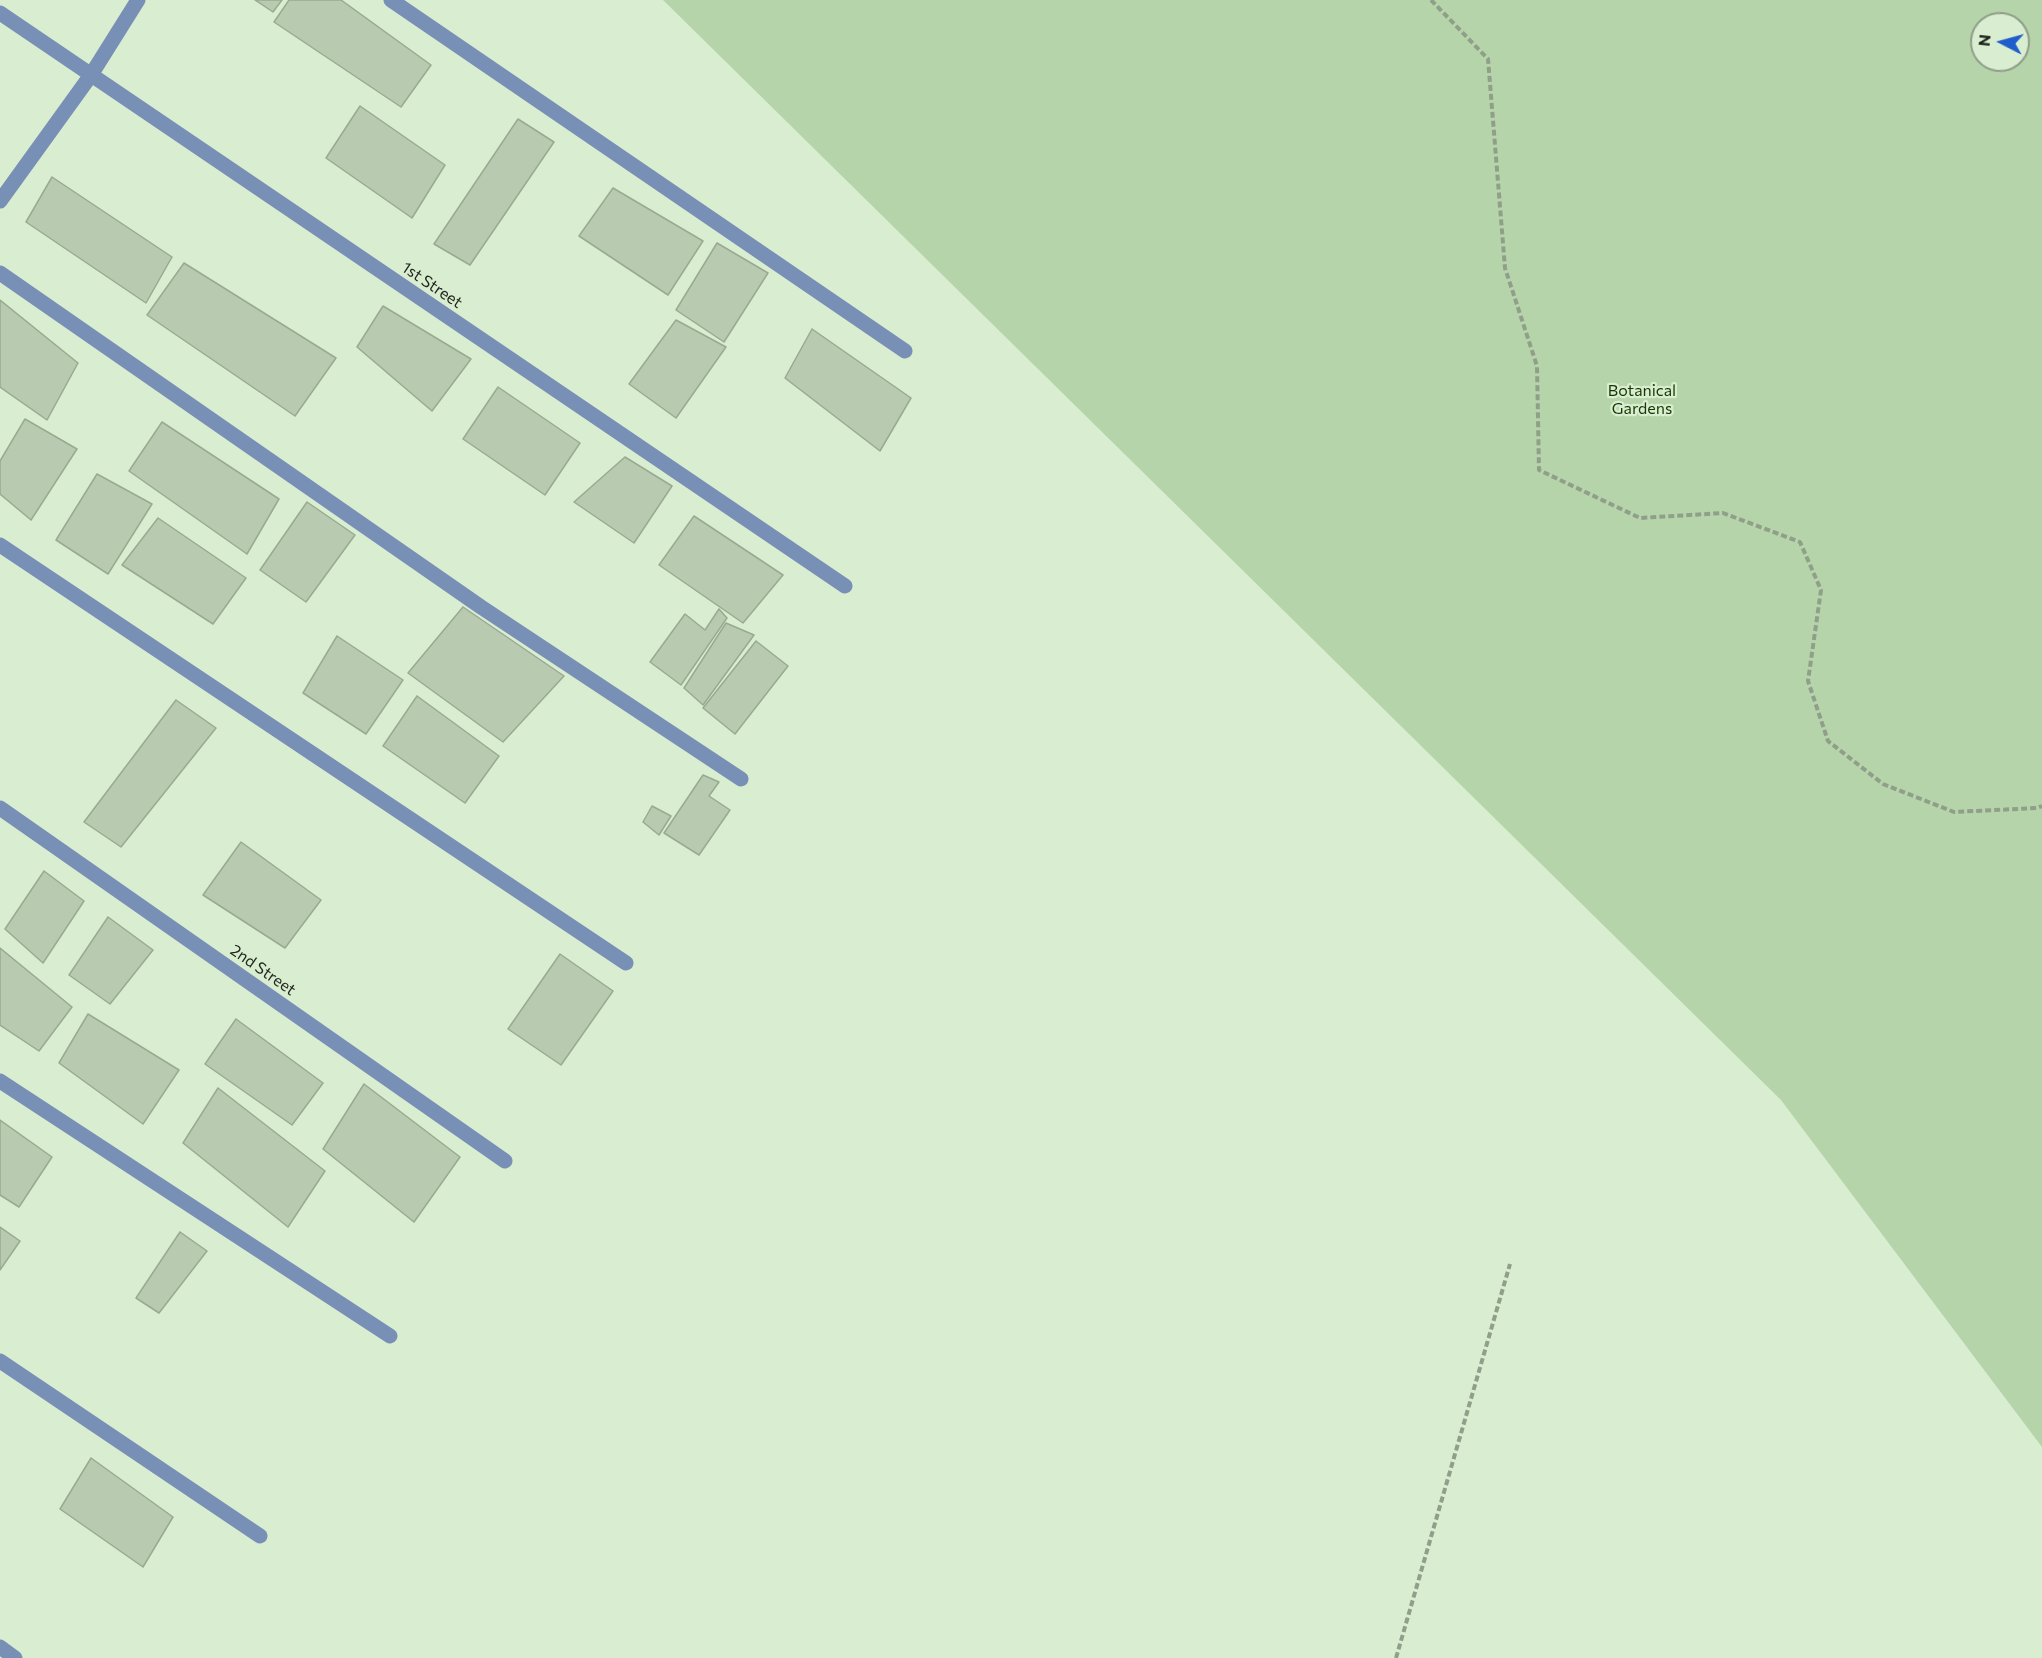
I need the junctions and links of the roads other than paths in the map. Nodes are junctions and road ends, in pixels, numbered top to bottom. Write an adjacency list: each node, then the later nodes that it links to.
1 (138, 0): 4 (street)
2 (391, 0): 7 (street)
3 (0, 13): 4 (street, 1st Street)
4 (91, 75): 5 (street); 9 (street, 1st Street)
5 (0, 201)
6 (0, 273): 10 (street)
7 (905, 351)
8 (0, 545): 12 (street)
9 (844, 586)
10 (741, 779)
11 (0, 808): 14 (street, 2nd Street)
12 (626, 963)
13 (0, 1081): 15 (street)
14 (505, 1161)
15 (390, 1336)
16 (0, 1361): 17 (street)
17 (260, 1536)
18 (0, 1647): 19 (street)
19 (15, 1658)

